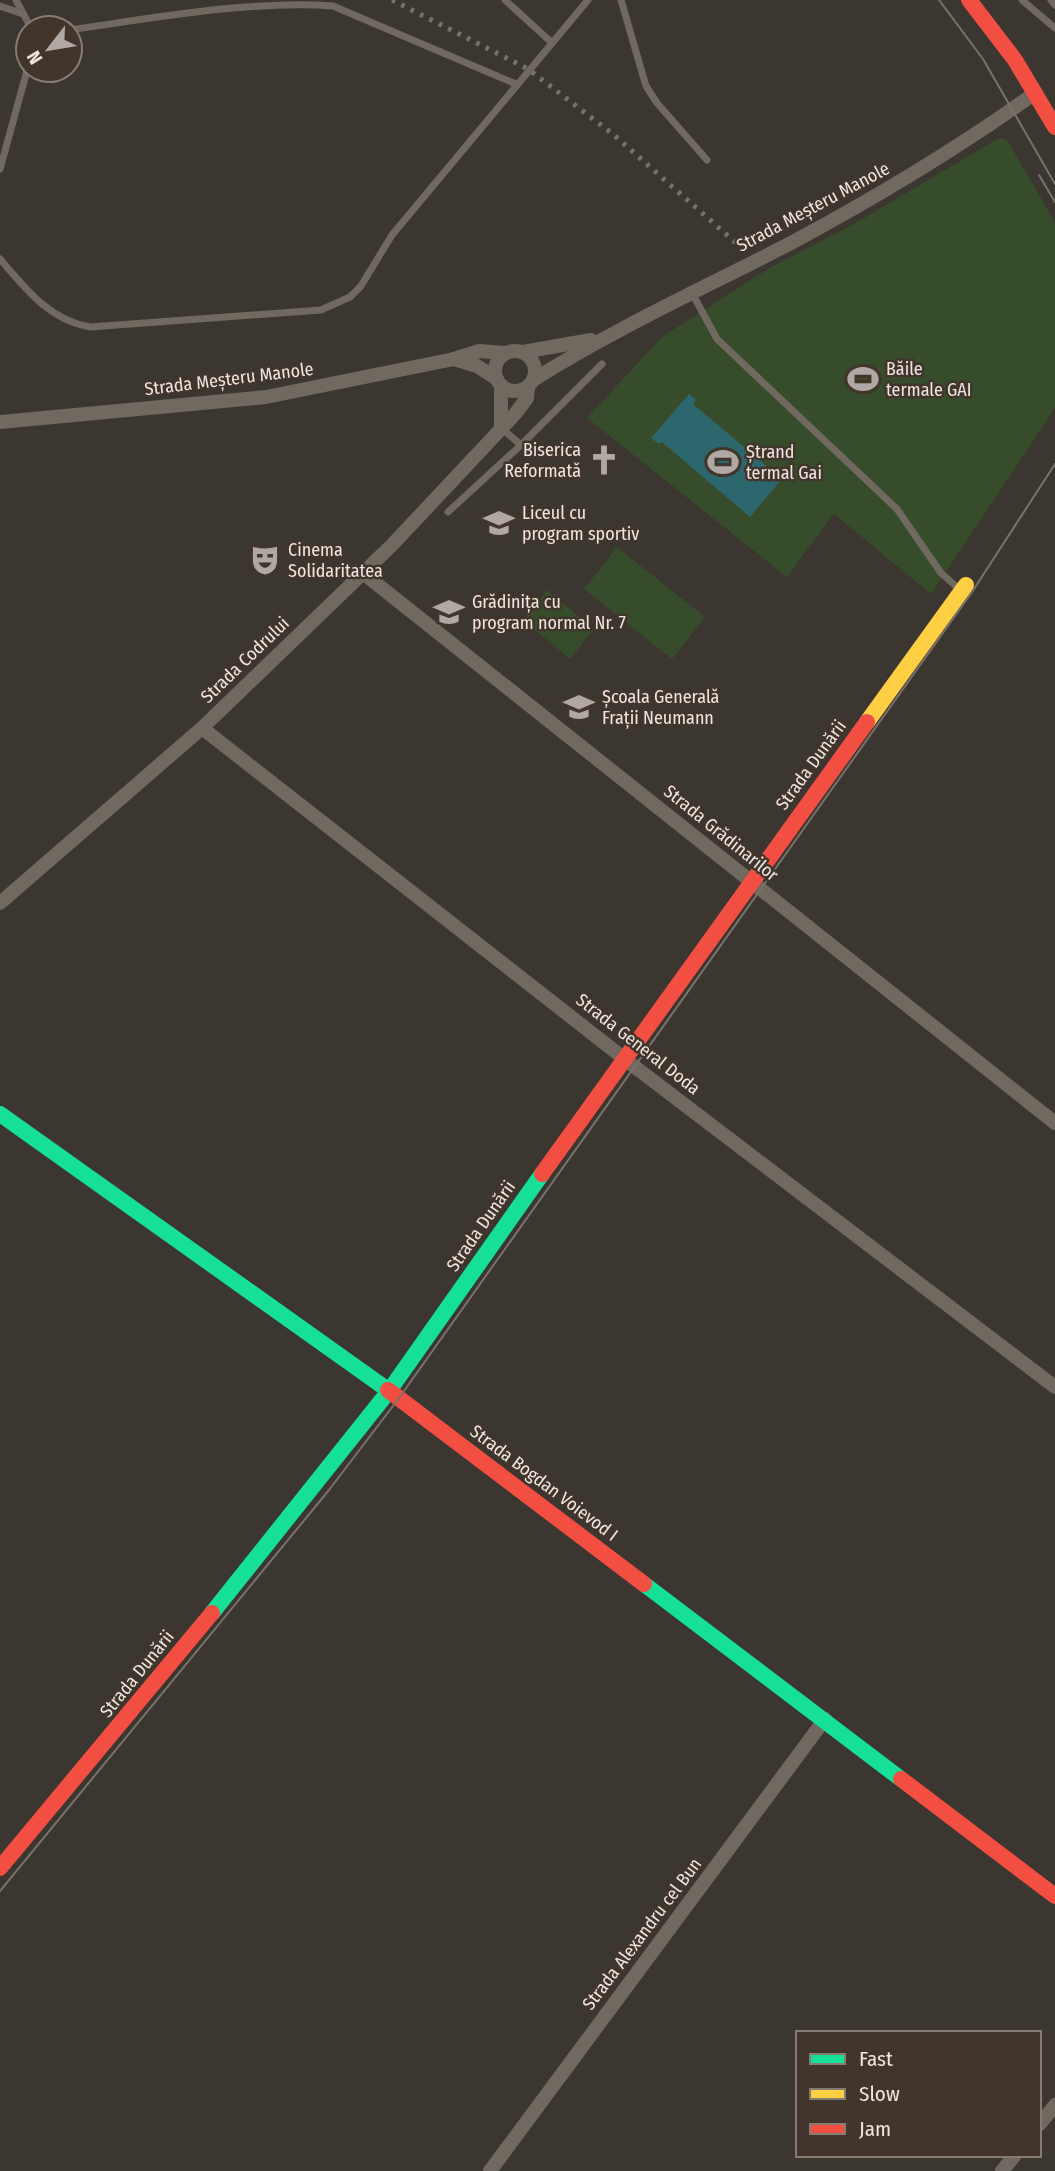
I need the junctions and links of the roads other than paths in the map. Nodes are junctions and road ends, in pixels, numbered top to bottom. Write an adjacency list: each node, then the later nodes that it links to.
1 (16, 0): 10 (lane)
2 (505, 0): 13 (lane)
3 (589, 0): 13 (lane)
4 (621, 0): 18 (lane)
5 (969, 0): 16 (street)
6 (1022, 0): 12 (lane)
7 (1051, 0): 8 (lane)
8 (1055, 5)
9 (0, 6): 10 (lane)
10 (23, 14)
11 (84, 28): 15 (lane)
12 (1055, 28)
13 (551, 42): 15 (lane)
14 (23, 84): 19 (lane)
15 (516, 84): 20 (lane)
16 (1035, 93): 17 (street); 21 (street, Strada Meșteru Manole)
17 (1055, 127)
18 (707, 160)
19 (0, 170)
20 (0, 259)
21 (692, 293): 22 (street, Strada Meșteru Manole); 34 (lane)
22 (599, 339): 23 (street); 28 (street)
23 (523, 352): 24 (street); 28 (street)
24 (505, 353): 25 (street, Strada Meșteru Manole); 27 (street)
25 (454, 359): 27 (street); 29 (street, Strada Meșteru Manole)
26 (603, 364): 31 (lane)
27 (499, 382): 28 (street); 30 (street)
28 (531, 383): 30 (street, Strada Codrului)
29 (0, 422)
30 (501, 428): 31 (lane); 33 (street, Strada Codrului)
31 (522, 445): 32 (lane)
32 (448, 512)
33 (363, 573): 35 (street, Strada Codrului); 36 (street, Strada Grădinarilor)
34 (964, 588): 36 (street, Strada Dunării)
35 (202, 728): 37 (street, Strada Codrului); 38 (street, Strada General Doda)
36 (750, 881): 38 (street, Strada Dunării); 40 (street, Strada Grădinarilor)
37 (0, 903)
38 (624, 1058): 41 (street, Strada General Doda); 42 (street, Strada Dunării)
39 (0, 1114): 42 (street, Strada Bogdan Voievod I)
40 (1055, 1123)
41 (1055, 1387)
42 (389, 1391): 43 (street, Strada Bogdan Voievod I); 44 (street, Strada Dunării)
43 (825, 1719): 45 (street, Strada Bogdan Voievod I); 49 (street, Strada Alexandru cel Bun)
44 (0, 1868)
45 (1055, 1896)
46 (1055, 2105): 47 (street)
47 (1041, 2122)
48 (1013, 2157): 50 (street)
49 (490, 2171)
50 (1002, 2171)

